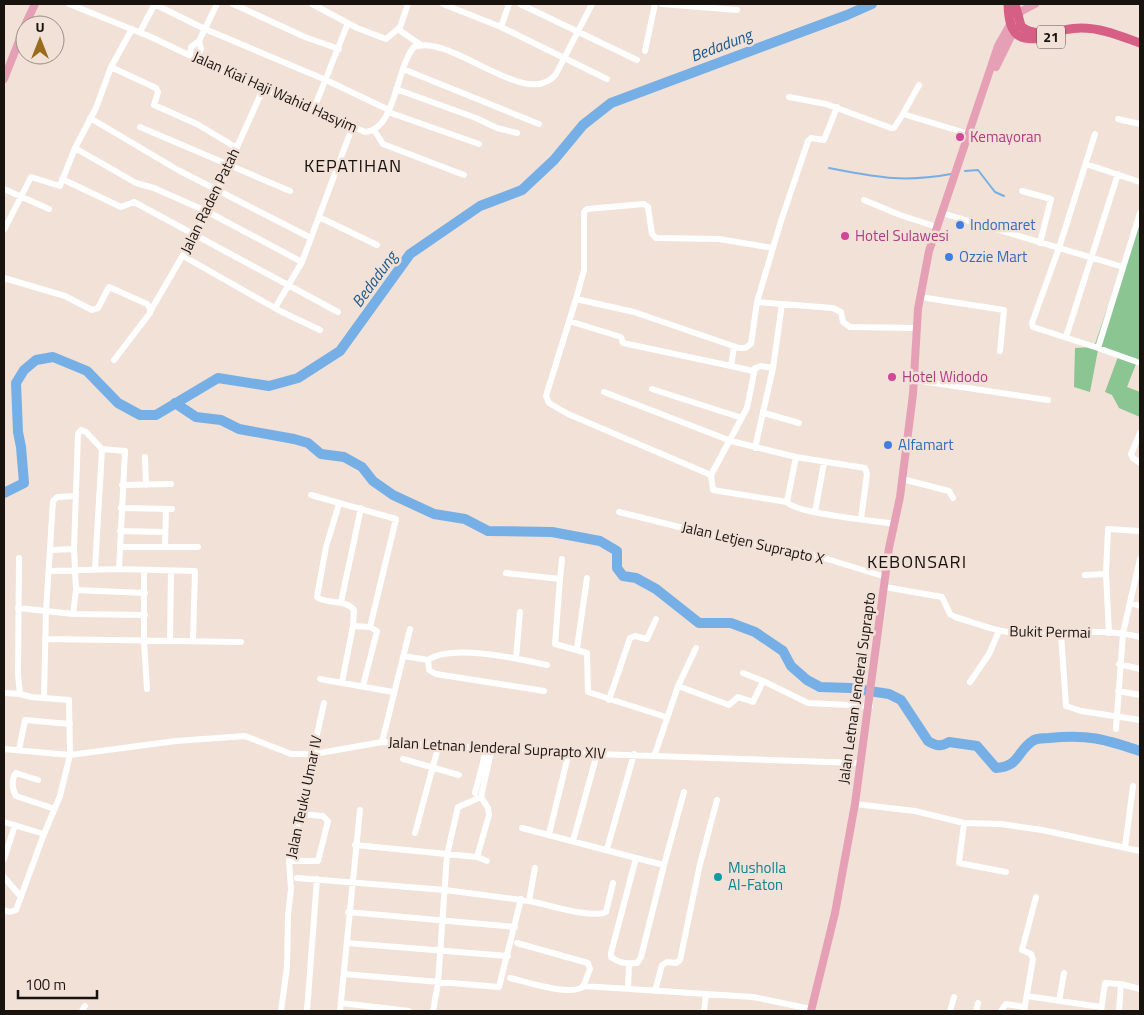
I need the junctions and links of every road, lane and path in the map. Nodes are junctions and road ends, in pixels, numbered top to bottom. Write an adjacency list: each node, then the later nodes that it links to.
1 (69, 4): 23 (street, Jalan Kiai Haji Wahid Hasyim)
2 (217, 4): 24 (street)
3 (233, 4): 29 (street)
4 (312, 4): 18 (street)
5 (408, 4): 20 (street)
6 (442, 4): 19 (street)
7 (509, 4): 19 (street)
8 (520, 4): 25 (street)
9 (592, 4): 25 (street)
10 (655, 4): 31 (street)
11 (662, 4): 16 (street)
12 (1008, 4): 21 (highway)
13 (1015, 4): 17 (highway)
14 (1035, 4): 17 (main road)
15 (155, 5): 24 (street); 26 (street)
16 (737, 10)
17 (1020, 15): 21 (main road, Jalan Letnan Jenderal Suprapto); 22 (highway, 21)
18 (348, 23): 20 (street); 29 (street)
19 (500, 27): 33 (street)
20 (399, 28): 28 (street)
21 (1011, 28): 22 (highway, 21); 56 (main road, Jalan Letnan Jenderal Suprapto)
22 (1090, 28): 27 (highway, 21)
23 (132, 29): 26 (street, Jalan Kiai Haji Wahid Hasyim); 35 (street)
24 (205, 29): 32 (street); 39 (street)
25 (580, 31): 33 (street); 34 (street)
26 (140, 32): 32 (street, Jalan Kiai Haji Wahid Hasyim)
27 (1140, 43)
28 (421, 45): 33 (street); 36 (street, Jalan Kiai Haji Wahid Hasyim)
29 (340, 49): 39 (street)
30 (15, 51): 37 (main road)
31 (645, 51)
32 (193, 56): 41 (street, Jalan Kiai Haji Wahid Hasyim)
33 (565, 58): 38 (street)
34 (637, 60)
35 (111, 67): 48 (street); 60 (street)
36 (403, 69): 42 (street, Jalan Kiai Haji Wahid Hasyim); 50 (street)
37 (4, 79)
38 (607, 79)
39 (326, 80): 45 (street); 46 (street)
40 (919, 85): 47 (street)
41 (263, 89): 46 (street, Jalan Kiai Haji Wahid Hasyim); 60 (street, Jalan Raden Patah)
42 (396, 89): 45 (street, Jalan Kiai Haji Wahid Hasyim); 55 (street)
43 (789, 97): 44 (street)
44 (836, 107): 47 (street); 84 (street)
45 (388, 110): 54 (street, Jalan Kiai Haji Wahid Hasyim); 58 (street)
46 (313, 111): 53 (street, Jalan Kiai Haji Wahid Hasyim)
47 (903, 114): 56 (street)
48 (90, 118): 59 (street); 68 (street)
49 (1118, 119): 51 (street)
50 (539, 124)
51 (1140, 124)
52 (140, 127): 62 (street)
53 (352, 128): 54 (street, Jalan Kiai Haji Wahid Hasyim); 77 (street)
54 (374, 130): 64 (street)
55 (517, 133)
56 (969, 134): 75 (main road, Jalan Letnan Jenderal Suprapto)
57 (1096, 134): 61 (street)
58 (480, 144)
59 (75, 148): 65 (street); 74 (street)
60 (237, 148): 62 (street, Jalan Raden Patah)
61 (1086, 164): 63 (street); 85 (street)
62 (229, 166): 68 (street, Jalan Raden Patah); 69 (street)
63 (1118, 174): 66 (street); 87 (street)
64 (464, 176)
65 (62, 179): 71 (street); 80 (street)
66 (1140, 182)
67 (4, 189): 71 (street)
68 (218, 191): 74 (street, Jalan Raden Patah); 81 (street)
69 (290, 191)
70 (1022, 191): 82 (street)
71 (21, 196): 73 (street); 79 (street)
72 (864, 200): 78 (street)
73 (49, 209)
74 (208, 212): 80 (street, Jalan Raden Patah); 88 (street)
75 (942, 213): 78 (main road, Jalan Letnan Jenderal Suprapto); 82 (street)
76 (1140, 213): 89 (street)
77 (319, 218): 81 (street); 83 (street)
78 (937, 227): 93 (main road, Jalan Letnan Jenderal Suprapto)
79 (4, 230)
80 (195, 236): 86 (street, Jalan Raden Patah); 91 (street)
81 (311, 238): 88 (street)
82 (1040, 243): 85 (street)
83 (377, 245)
84 (773, 248): 94 (street); 95 (street)
85 (1060, 248): 87 (street); 103 (street)
86 (183, 256): 97 (street); 98 (street, Jalan Raden Patah)
87 (1090, 257): 89 (street); 103 (street)
88 (302, 262): 91 (street)
89 (1123, 267): 105 (street)
90 (5, 278): 92 (street); 98 (street)
91 (289, 285): 97 (street); 99 (street)
92 (4, 287)
93 (920, 297): 101 (main road, Jalan Letnan Jenderal Suprapto); 106 (street)
94 (576, 299): 100 (street); 104 (street)
95 (757, 302): 96 (street); 104 (street)
96 (782, 304): 101 (street); 110 (street)
97 (275, 308): 102 (street)
98 (151, 310): 107 (street, Jalan Raden Patah)
99 (338, 312)
100 (569, 321): 109 (street); 127 (street)
101 (917, 328): 112 (main road, Jalan Letnan Jenderal Suprapto)
102 (320, 330)
103 (1066, 338): 105 (street)
104 (734, 347): 109 (street)
105 (1098, 348): 108 (street)
106 (1000, 352)
107 (114, 360)
108 (1140, 363)
109 (731, 366): 111 (street)
110 (773, 368): 111 (street); 116 (street)
111 (753, 371): 117 (street)
112 (914, 380): 115 (street); 128 (main road, Jalan Letnan Jenderal Suprapto)
113 (652, 389): 117 (street)
114 (604, 392): 120 (street)
115 (1048, 400)
116 (764, 413): 118 (street); 121 (street)
117 (742, 418): 120 (street)
118 (799, 423)
119 (1140, 433): 125 (street)
120 (731, 441): 121 (street); 127 (street)
121 (755, 448): 124 (street)
122 (102, 449): 130 (street); 133 (street); 155 (street)
123 (145, 457): 131 (street)
124 (796, 457): 126 (street); 135 (street)
125 (1140, 462)
126 (824, 463): 140 (street); 141 (street)
127 (711, 475): 135 (street)
128 (902, 480): 134 (street); 142 (main road, Jalan Letnan Jenderal Suprapto)
129 (171, 484): 131 (street)
130 (122, 485): 131 (street); 137 (street)
131 (146, 485)
132 (311, 495): 136 (street)
133 (76, 496): 149 (street); 150 (street)
134 (953, 498)
135 (787, 502): 140 (street)
136 (339, 504): 138 (street); 170 (street)
137 (121, 508): 143 (street); 145 (street)
138 (362, 508): 170 (street); 180 (street)
139 (619, 512): 165 (street, Jalan Letjen Suprapto X)
140 (815, 512): 141 (street)
141 (861, 519): 142 (street)
142 (895, 524): 165 (main road, Jalan Letnan Jenderal Suprapto)
143 (120, 531): 145 (street); 146 (street)
144 (1140, 531): 161 (street)
145 (165, 532): 147 (street)
146 (120, 547): 147 (street); 154 (street)
147 (165, 547): 148 (street)
148 (198, 547)
149 (74, 549): 150 (street); 156 (street)
150 (51, 550): 158 (street)
151 (20, 558): 173 (street)
152 (562, 559): 166 (street)
153 (1140, 559): 163 (street)
154 (119, 568): 155 (street); 157 (street)
155 (95, 569): 156 (street)
156 (74, 570): 158 (street); 168 (street)
157 (144, 570): 159 (street); 169 (street)
158 (49, 571): 174 (street)
159 (171, 571): 188 (street); 189 (street)
160 (506, 573): 166 (street)
161 (1106, 574): 162 (street); 183 (street)
162 (1085, 575)
163 (1139, 575): 171 (street)
164 (587, 578): 192 (street)
165 (886, 578): 167 (main road, Jalan Letnan Jenderal Suprapto)
166 (560, 579): 192 (street)
167 (884, 587): 182 (street, Bukit Permai); 217 (main road, Jalan Letnan Jenderal Suprapto)
168 (76, 590): 169 (street); 176 (street)
169 (145, 593): 177 (street)
170 (341, 602): 179 (street)
171 (1130, 603): 172 (street); 184 (street)
172 (1140, 606)
173 (18, 608): 174 (street); 212 (street)
174 (46, 611): 176 (street); 187 (street)
175 (520, 612): 195 (street)
176 (73, 614): 177 (street)
177 (144, 615): 190 (street)
178 (656, 619): 215 (street)
179 (353, 626): 180 (street); 202 (street)
180 (370, 627): 205 (street)
181 (410, 629): 194 (street)
182 (999, 631): 185 (street, Bukit Permai); 204 (street)
183 (1109, 633): 184 (street, Bukit Permai); 185 (street, Bukit Permai)
184 (1123, 633): 186 (street, Bukit Permai); 197 (street)
185 (1061, 634): 218 (street)
186 (1140, 637)
187 (45, 639): 190 (street); 214 (street)
188 (170, 640): 189 (street); 190 (street)
189 (193, 640): 191 (street)
190 (144, 641): 207 (street)
191 (240, 642)
192 (577, 648): 215 (street)
193 (696, 648): 206 (street)
194 (404, 656): 196 (street); 210 (street)
195 (516, 658): 196 (street); 198 (street)
196 (428, 660): 208 (street)
197 (1119, 664): 199 (street); 209 (street)
198 (547, 665)
199 (1140, 669)
200 (743, 673): 203 (street)
201 (320, 678): 202 (street)
202 (342, 682): 205 (street)
203 (763, 682): 206 (street); 217 (street)
204 (970, 682)
205 (364, 686): 210 (street)
206 (678, 686): 219 (street)
207 (147, 689)
208 (544, 691)
209 (1118, 691): 213 (street); 218 (street)
210 (393, 692): 223 (street)
211 (4, 693): 212 (street)
212 (20, 694): 214 (street)
213 (1140, 695)
214 (44, 697): 221 (street)
215 (609, 700): 219 (street)
216 (324, 703): 229 (street, Jalan Teuku Umar IV)
217 (870, 704): 235 (main road, Jalan Letnan Jenderal Suprapto)
218 (1116, 716): 220 (street); 222 (street)
219 (666, 717): 232 (street)
220 (1140, 720)
221 (70, 724): 226 (street); 233 (street)
222 (1116, 729)
223 (382, 742): 224 (street, Jalan Letnan Jenderal Suprapto XIV); 229 (street, Jalan Letnan Jenderal Suprapto XIV)
224 (439, 744): 227 (street, Jalan Letnan Jenderal Suprapto XIV); 236 (street)
225 (4, 749): 226 (street, Jalan Letnan Jenderal Suprapto XIV)
226 (19, 750): 233 (street, Jalan Letnan Jenderal Suprapto XIV)
227 (489, 750): 228 (street, Jalan Letnan Jenderal Suprapto XIV); 241 (street)
228 (569, 752): 230 (street, Jalan Letnan Jenderal Suprapto XIV); 253 (street)
229 (314, 754): 233 (street, Jalan Letnan Jenderal Suprapto XIV); 246 (street, Jalan Teuku Umar IV)
230 (597, 754): 231 (street, Jalan Letnan Jenderal Suprapto XIV); 254 (street)
231 (634, 754): 232 (street, Jalan Letnan Jenderal Suprapto XIV); 257 (street)
232 (655, 754): 235 (street, Jalan Letnan Jenderal Suprapto XIV)
233 (70, 755): 244 (street)
234 (403, 759): 236 (street)
235 (860, 763): 243 (main road, Jalan Letnan Jenderal Suprapto)
236 (433, 768): 237 (street); 251 (street)
237 (459, 775)
238 (38, 780): 244 (street)
239 (1133, 786): 256 (street)
240 (684, 792): 265 (street)
241 (478, 795): 260 (street); 261 (street)
242 (717, 800): 294 (street)
243 (855, 804): 248 (street); 303 (main road, Jalan Letnan Jenderal Suprapto)
244 (55, 809): 252 (street)
245 (360, 810): 255 (street)
246 (298, 814): 264 (street, Jalan Teuku Umar IV); 264 (street)
247 (4, 822): 249 (street)
248 (964, 823): 256 (street); 267 (street)
249 (15, 825): 252 (street); 259 (street)
250 (522, 828): 253 (street)
251 (415, 833)
252 (44, 834): 274 (street)
253 (549, 834): 254 (street)
254 (574, 841): 257 (street)
255 (355, 845): 260 (street); 271 (street)
256 (1125, 848): 258 (street)
257 (607, 849): 262 (street)
258 (1140, 851)
259 (5, 855)
260 (447, 855): 261 (street); 273 (street)
261 (477, 857): 263 (street)
262 (636, 858): 265 (street); 285 (street)
263 (487, 861)
264 (289, 862): 304 (street, Jalan Teuku Umar IV)
265 (664, 864): 285 (street)
266 (536, 868): 276 (street)
267 (1006, 872)
268 (4, 877): 274 (street)
269 (297, 878): 270 (street)
270 (317, 879): 271 (street); 305 (street)
271 (351, 881): 273 (street); 278 (street)
272 (613, 883): 276 (street)
273 (445, 890): 276 (street); 279 (street)
274 (21, 897): 277 (street)
275 (1036, 897): 296 (street)
276 (525, 900): 280 (street)
277 (4, 910)
278 (348, 912): 279 (street); 281 (street)
279 (441, 920): 280 (street); 283 (street)
280 (515, 927): 284 (street)
281 (347, 943): 283 (street); 287 (street)
282 (517, 943): 291 (street)
283 (440, 952): 284 (street); 289 (street)
284 (508, 956): 289 (street)
285 (629, 964): 292 (street)
286 (1064, 973): 298 (street)
287 (344, 974): 289 (street); 299 (street)
288 (510, 978): 291 (street)
289 (438, 982): 308 (street)
290 (1121, 984): 293 (street); 302 (street); 313 (street)
291 (583, 986): 292 (street)
292 (628, 989): 294 (street)
293 (1140, 990)
294 (655, 991): 295 (street)
295 (706, 994): 303 (street); 309 (street)
296 (1027, 996): 298 (street); 301 (street)
297 (954, 997): 310 (street)
298 (1059, 1000): 302 (street)
299 (341, 1003): 306 (street); 307 (street)
300 (978, 1003): 311 (street)
301 (1025, 1009): 312 (street)
302 (1101, 1009)
303 (811, 1010)
304 (281, 1011)
305 (307, 1011)
306 (340, 1011)
307 (409, 1011)
308 (433, 1011)
309 (704, 1011)
310 (950, 1011)
311 (976, 1011)
312 (1001, 1011)
313 (1119, 1011)

